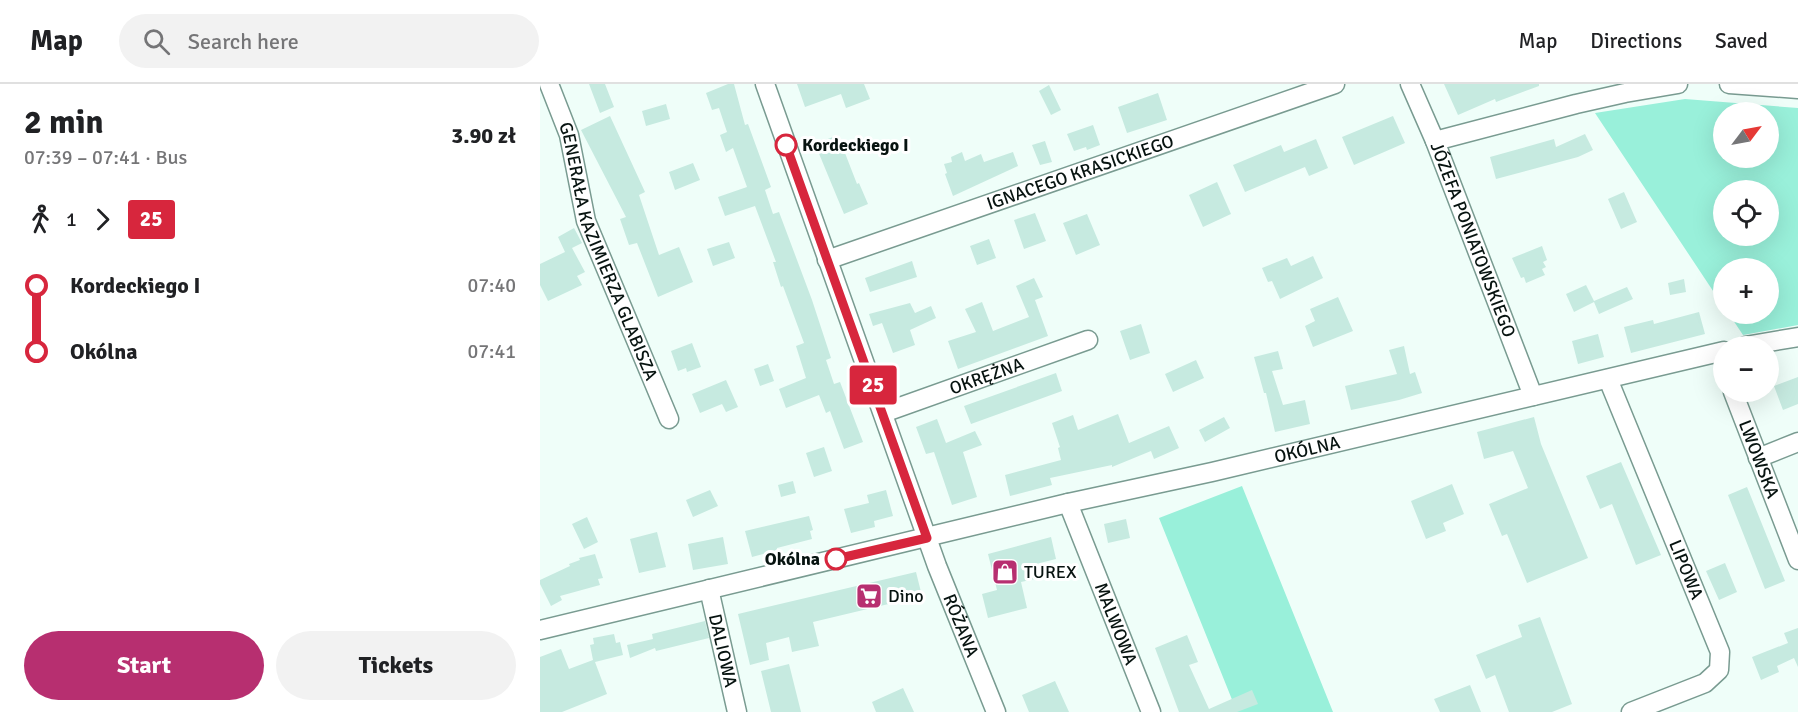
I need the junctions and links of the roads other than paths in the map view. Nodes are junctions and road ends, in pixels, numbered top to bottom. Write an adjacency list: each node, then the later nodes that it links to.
1 (549, 84): 18 (street, GENERAŁA KAZIMIERZA GLABISZA)
2 (765, 84): 9 (street, RÓŻANA)
3 (1335, 84): 9 (street, IGNACEGO KRASICKIEGO)
4 (1410, 84): 8 (street, JÓZEFA PONIATOWSKIEGO)
5 (1678, 84): 8 (street)
6 (1729, 84): 7 (street)
7 (1798, 89)
8 (1435, 141): 15 (street, JÓZEFA PONIATOWSKIEGO)
9 (827, 261): 17 (street, RÓŻANA)
10 (1798, 337): 12 (street)
11 (1088, 340): 17 (street, OKRĘŻNA)
12 (1779, 340)
13 (1713, 359): 14 (street, OKÓLNA)
14 (1608, 379): 15 (street, OKÓLNA); 26 (street, LIPOWA)
15 (1533, 396): 21 (street, OKÓLNA)
16 (1737, 402): 20 (street, LWOWSKA)
17 (883, 413): 22 (street, RÓŻANA)
18 (669, 419)
19 (1798, 442): 20 (street)
20 (1758, 458): 23 (street, LWOWSKA)
21 (1068, 503): 22 (street, OKÓLNA); 29 (street, MALWOWA)
22 (927, 538): 24 (street, OKÓLNA); 28 (street, RÓŻANA)
23 (1798, 560)
24 (708, 589): 25 (street, OKÓLNA); 27 (street, DALIOWA)
25 (540, 630)
26 (1669, 706): 30 (street, LIPOWA)
27 (737, 712)
28 (996, 712)
29 (1151, 712)
30 (1630, 712)

